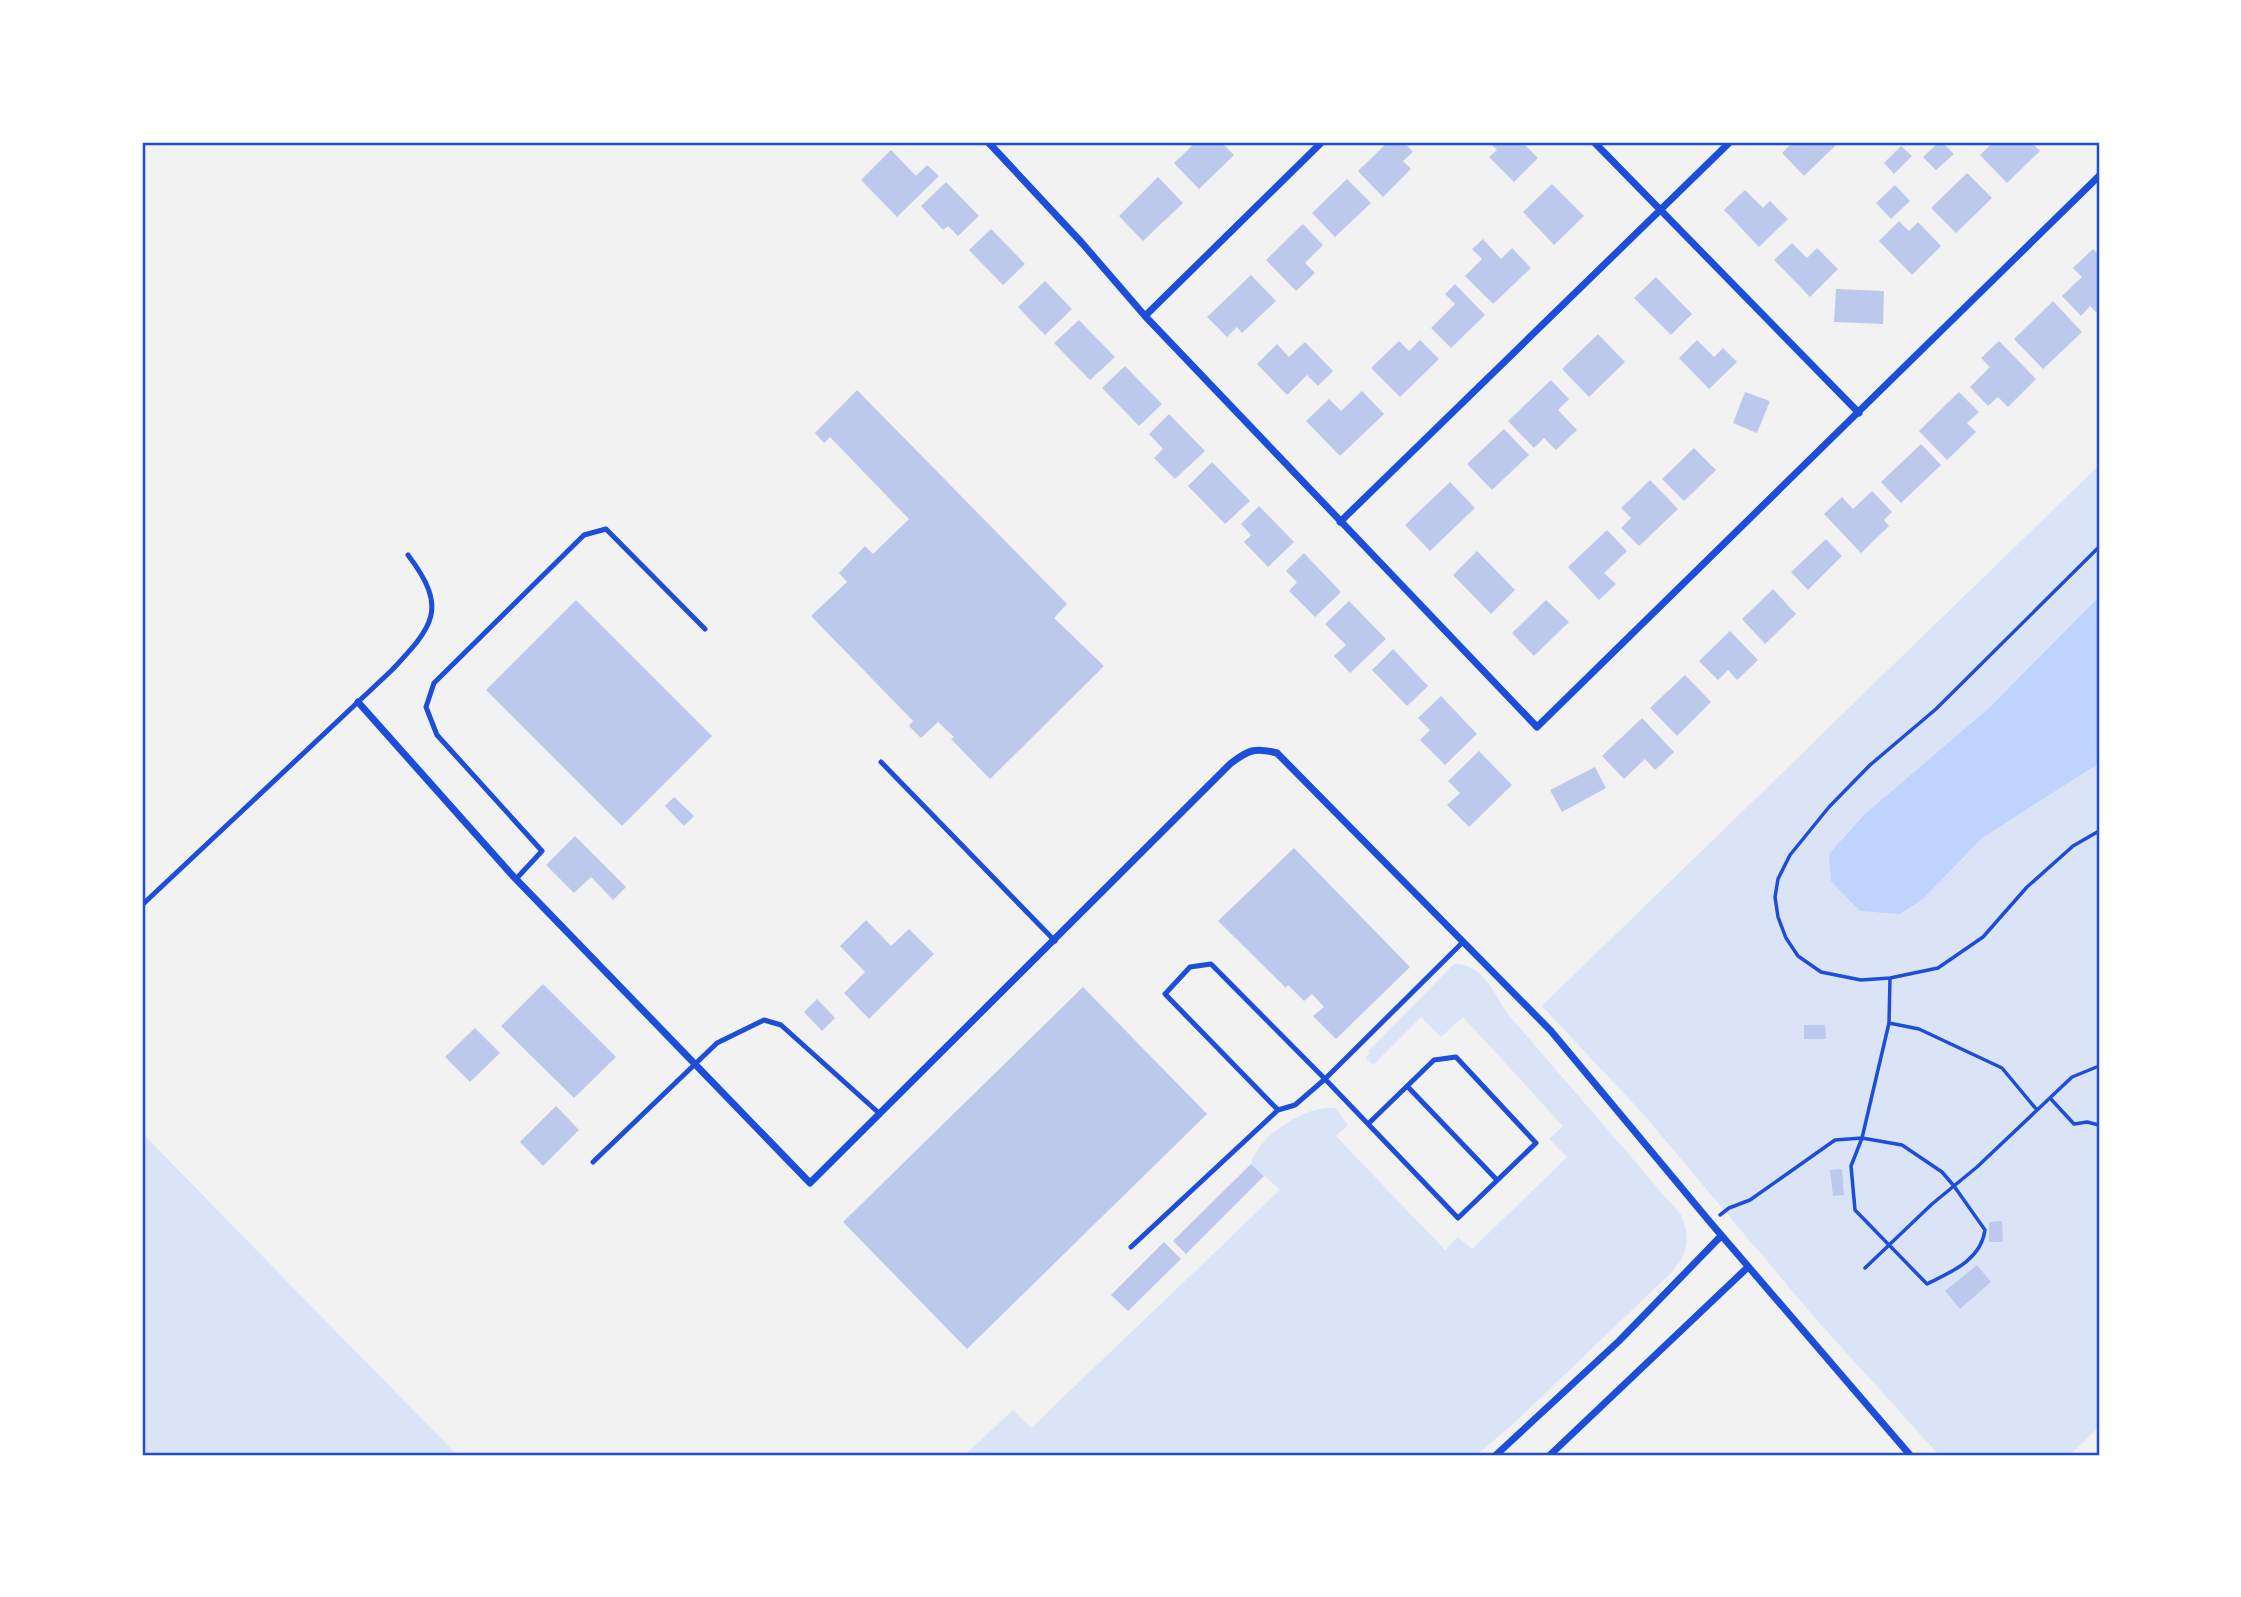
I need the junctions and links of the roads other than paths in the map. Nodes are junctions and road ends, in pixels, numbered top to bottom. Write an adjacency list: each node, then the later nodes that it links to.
1 (988, 142): 7 (street)
2 (1322, 142): 7 (street)
3 (1594, 142): 6 (street)
4 (1730, 142): 6 (street)
5 (2099, 176): 8 (street)
6 (1661, 209): 8 (street); 9 (street)
7 (1145, 316): 9 (street)
8 (1860, 413): 9 (street)
9 (1340, 522)
10 (408, 555): 12 (lane)
11 (705, 629): 14 (lane)
12 (358, 702): 14 (street); 15 (lane)
13 (881, 762): 16 (lane)
14 (516, 878): 18 (street)
15 (142, 905)
16 (1055, 941): 17 (street); 22 (street)
17 (1463, 942): 19 (lane); 26 (street)
18 (695, 1065): 22 (lane); 22 (street); 24 (lane)
19 (1325, 1079): 21 (lane); 21 (lane); 23 (lane)
20 (1407, 1086): 23 (lane); 25 (lane); 25 (lane)
21 (1278, 1110): 27 (lane)
22 (880, 1114)
23 (1368, 1124): 25 (lane)
24 (593, 1162)
25 (1497, 1180)
26 (1721, 1236): 28 (street); 29 (street)
27 (1131, 1247)
28 (1748, 1267): 30 (street); 31 (street)
29 (1496, 1455)
30 (1550, 1455)
31 (1910, 1455)

